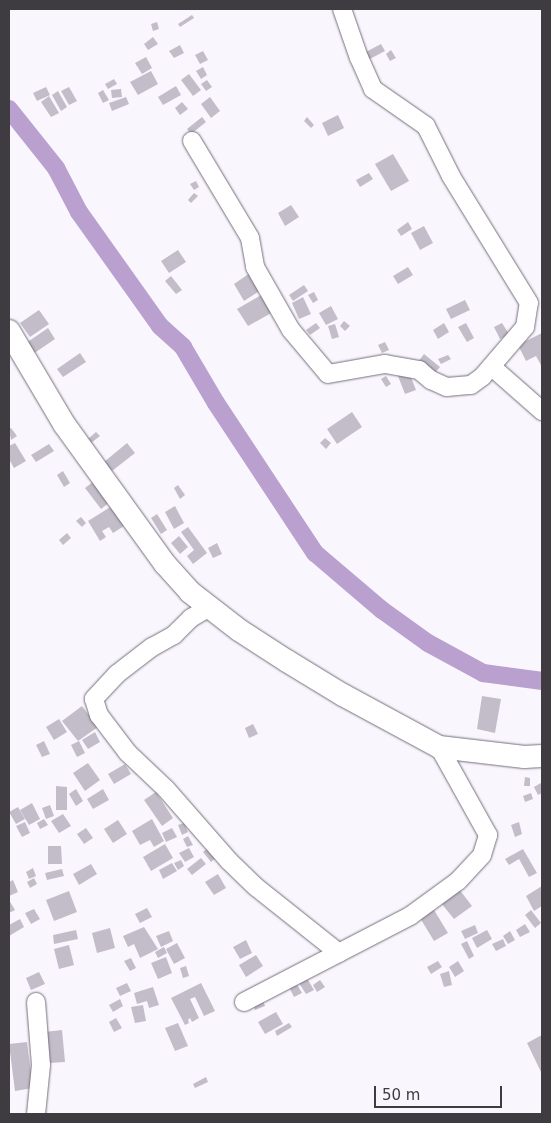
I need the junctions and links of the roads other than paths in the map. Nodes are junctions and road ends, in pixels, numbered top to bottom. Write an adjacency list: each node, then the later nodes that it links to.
1 (342, 9): 4 (street)
2 (192, 142): 4 (street)
3 (9, 331): 6 (street)
4 (492, 366): 5 (street)
5 (542, 411)
6 (210, 608): 7 (street); 9 (street)
7 (440, 747): 8 (street); 9 (street)
8 (542, 756)
9 (339, 953): 11 (street)
10 (36, 1002): 12 (street)
11 (244, 1002)
12 (36, 1114)

